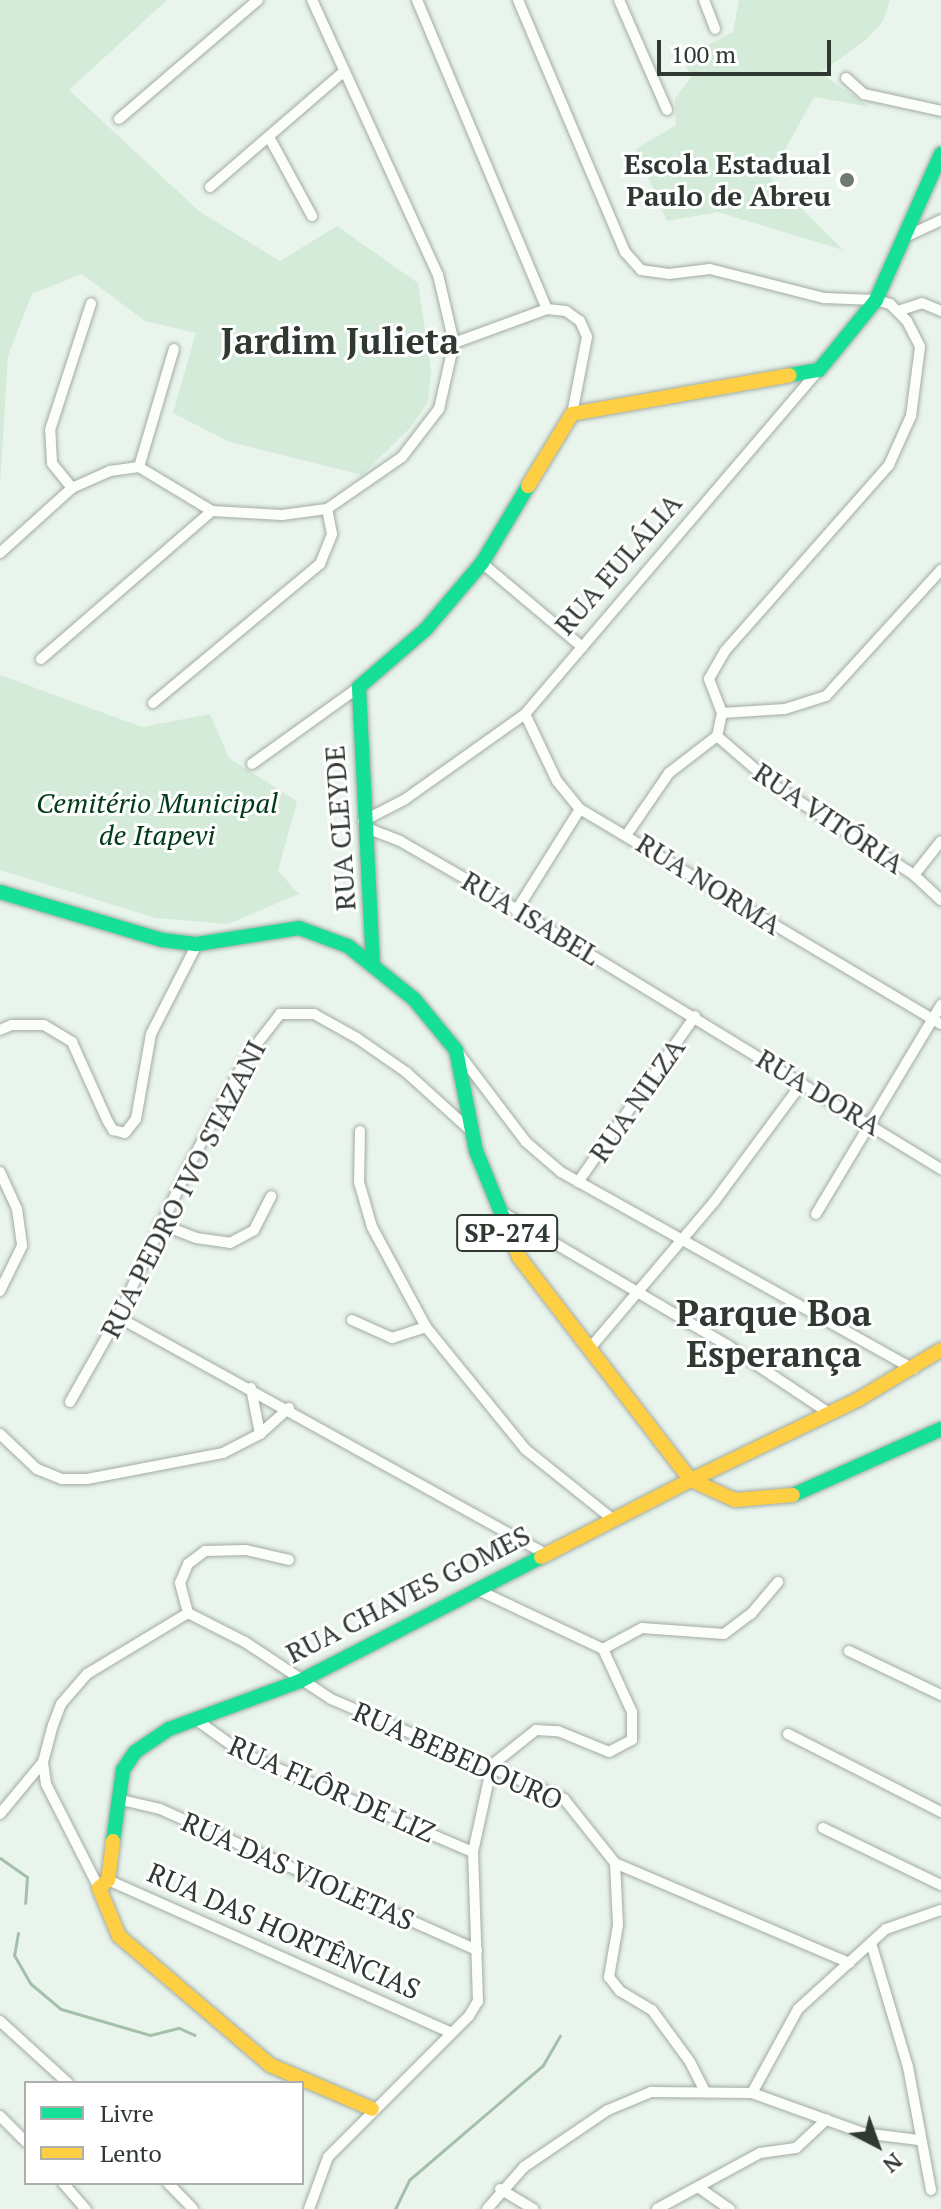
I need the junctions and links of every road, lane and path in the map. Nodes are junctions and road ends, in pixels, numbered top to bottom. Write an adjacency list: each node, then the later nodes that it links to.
1 (258, 0): 12 (street)
2 (312, 0): 8 (street)
3 (417, 0): 21 (street)
4 (518, 0): 19 (street)
5 (619, 0): 10 (street)
6 (704, 0): 7 (street)
7 (715, 29)
8 (343, 72): 13 (street); 24 (street)
9 (846, 78): 11 (street)
10 (667, 110)
11 (941, 111)
12 (119, 119)
13 (269, 137): 15 (street); 16 (street)
14 (941, 154): 18 (street, RUA EULÁLIA)
15 (210, 187)
16 (312, 216)
17 (941, 220): 18 (street)
18 (905, 237): 19 (street, RUA EULÁLIA)
19 (876, 300): 22 (street); 26 (street, RUA EULÁLIA)
20 (91, 304): 29 (street)
21 (547, 309): 24 (street); 27 (street)
22 (898, 311): 23 (street); 39 (street)
23 (941, 311)
24 (454, 343): 30 (street)
25 (174, 349): 28 (street)
26 (819, 370): 27 (street); 35 (street, RUA EULÁLIA)
27 (572, 414): 33 (street)
28 (139, 467): 29 (street); 31 (street)
29 (72, 488): 32 (street)
30 (327, 509): 31 (street); 38 (street)
31 (212, 511): 36 (street)
32 (0, 553)
33 (482, 563): 35 (street); 37 (street)
34 (941, 570): 39 (street)
35 (582, 647): 40 (street, RUA EULÁLIA)
36 (41, 659)
37 (359, 687): 42 (street); 44 (street, RUA CLEYDE)
38 (153, 703)
39 (722, 713): 41 (street)
40 (525, 714): 43 (street, RUA NORMA); 44 (street, RUA EULÁLIA)
41 (717, 736): 45 (street); 47 (street, RUA VITÓRIA)
42 (252, 764)
43 (580, 809): 45 (street, RUA NORMA); 50 (street)
44 (363, 824): 50 (street, RUA ISABEL); 52 (street, RUA CLEYDE)
45 (627, 834): 55 (street, RUA NORMA)
46 (941, 841): 47 (street)
47 (914, 875): 49 (street, RUA VITÓRIA)
48 (0, 892): 51 (street, SP-274)
49 (941, 900)
50 (516, 911): 54 (street, RUA ISABEL)
51 (197, 944): 52 (street, SP-274); 56 (street)
52 (373, 965): 57 (street, SP-274)
53 (941, 1005): 55 (street)
54 (695, 1016): 58 (street, RUA DORA); 64 (street, RUA NILZA)
55 (937, 1022): 59 (street)
56 (0, 1030)
57 (456, 1050): 61 (street, SP-274); 64 (street)
58 (802, 1083): 59 (street, RUA DORA); 69 (street)
59 (871, 1123): 62 (street, RUA DORA); 67 (street)
60 (360, 1131): 74 (street)
61 (472, 1131): 66 (street, SP-274); 68 (street, RUA PEDRO IVO STAZANI)
62 (941, 1169)
63 (0, 1172): 70 (street)
64 (578, 1182): 69 (street)
65 (271, 1196): 68 (street)
66 (497, 1209): 71 (street); 75 (street, SP-274)
67 (816, 1214)
68 (160, 1224): 72 (street, RUA PEDRO IVO STAZANI)
69 (684, 1238): 71 (street); 77 (street)
70 (0, 1291)
71 (640, 1293): 75 (street); 81 (street)
72 (118, 1317): 78 (street); 79 (street, RUA PEDRO IVO STAZANI)
73 (352, 1320): 74 (street)
74 (426, 1327): 86 (street)
75 (591, 1347): 85 (street, SP-274)
76 (941, 1350): 77 (street, RUA CHAVES GOMES)
77 (915, 1369): 81 (street, RUA CHAVES GOMES)
78 (251, 1388): 80 (street); 84 (street)
79 (70, 1402)
80 (289, 1408): 84 (street); 87 (street)
81 (829, 1413): 85 (street, RUA CHAVES GOMES)
82 (941, 1429): 85 (street, SP-274)
83 (0, 1434): 84 (street)
84 (260, 1434)
85 (691, 1480): 86 (street, RUA CHAVES GOMES)
86 (611, 1518): 87 (street, RUA CHAVES GOMES)
87 (545, 1554): 90 (street, RUA CHAVES GOMES)
88 (289, 1560): 91 (street)
89 (778, 1582): 92 (street)
90 (480, 1591): 92 (street); 94 (street, RUA CHAVES GOMES)
91 (188, 1613): 94 (street, RUA BEBEDOURO); 98 (street)
92 (603, 1649): 99 (street)
93 (849, 1651): 95 (street)
94 (300, 1681): 96 (street, RUA CHAVES GOMES); 99 (street, RUA BEBEDOURO)
95 (941, 1695)
96 (195, 1719): 100 (street, RUA CHAVES GOMES); 104 (street, RUA FLÔR DE LIZ)
97 (788, 1734): 101 (street)
98 (43, 1762): 102 (street); 106 (street)
99 (492, 1765): 104 (street); 105 (street, RUA BEBEDOURO)
100 (117, 1799): 106 (street, RUA CHAVES GOMES); 110 (street, RUA DAS VIOLETAS)
101 (941, 1812)
102 (0, 1814)
103 (823, 1828): 107 (street)
104 (473, 1852): 110 (street)
105 (615, 1863): 111 (street); 115 (street)
106 (104, 1884): 113 (street, RUA DAS HORTÊNCIAS); 117 (street)
107 (941, 1885)
108 (941, 1910): 109 (street)
109 (871, 1943): 111 (street); 121 (street)
110 (477, 1950): 113 (street)
111 (850, 1963): 116 (street)
112 (0, 2021): 114 (street)
113 (451, 2033): 117 (street)
114 (66, 2081)
115 (704, 2090): 116 (street); 125 (street)
116 (752, 2093): 119 (street)
117 (372, 2109): 127 (street)
118 (0, 2116): 120 (street)
119 (827, 2119): 121 (street); 124 (street)
120 (24, 2140)
121 (919, 2140): 126 (street)
122 (65, 2185): 128 (street)
123 (170, 2185): 129 (street)
124 (698, 2187): 132 (street); 133 (street)
125 (500, 2189): 130 (street); 131 (street)
126 (931, 2190)
127 (309, 2207)
128 (86, 2209)
129 (193, 2209)
130 (487, 2209)
131 (533, 2209)
132 (657, 2209)
133 (730, 2209)

